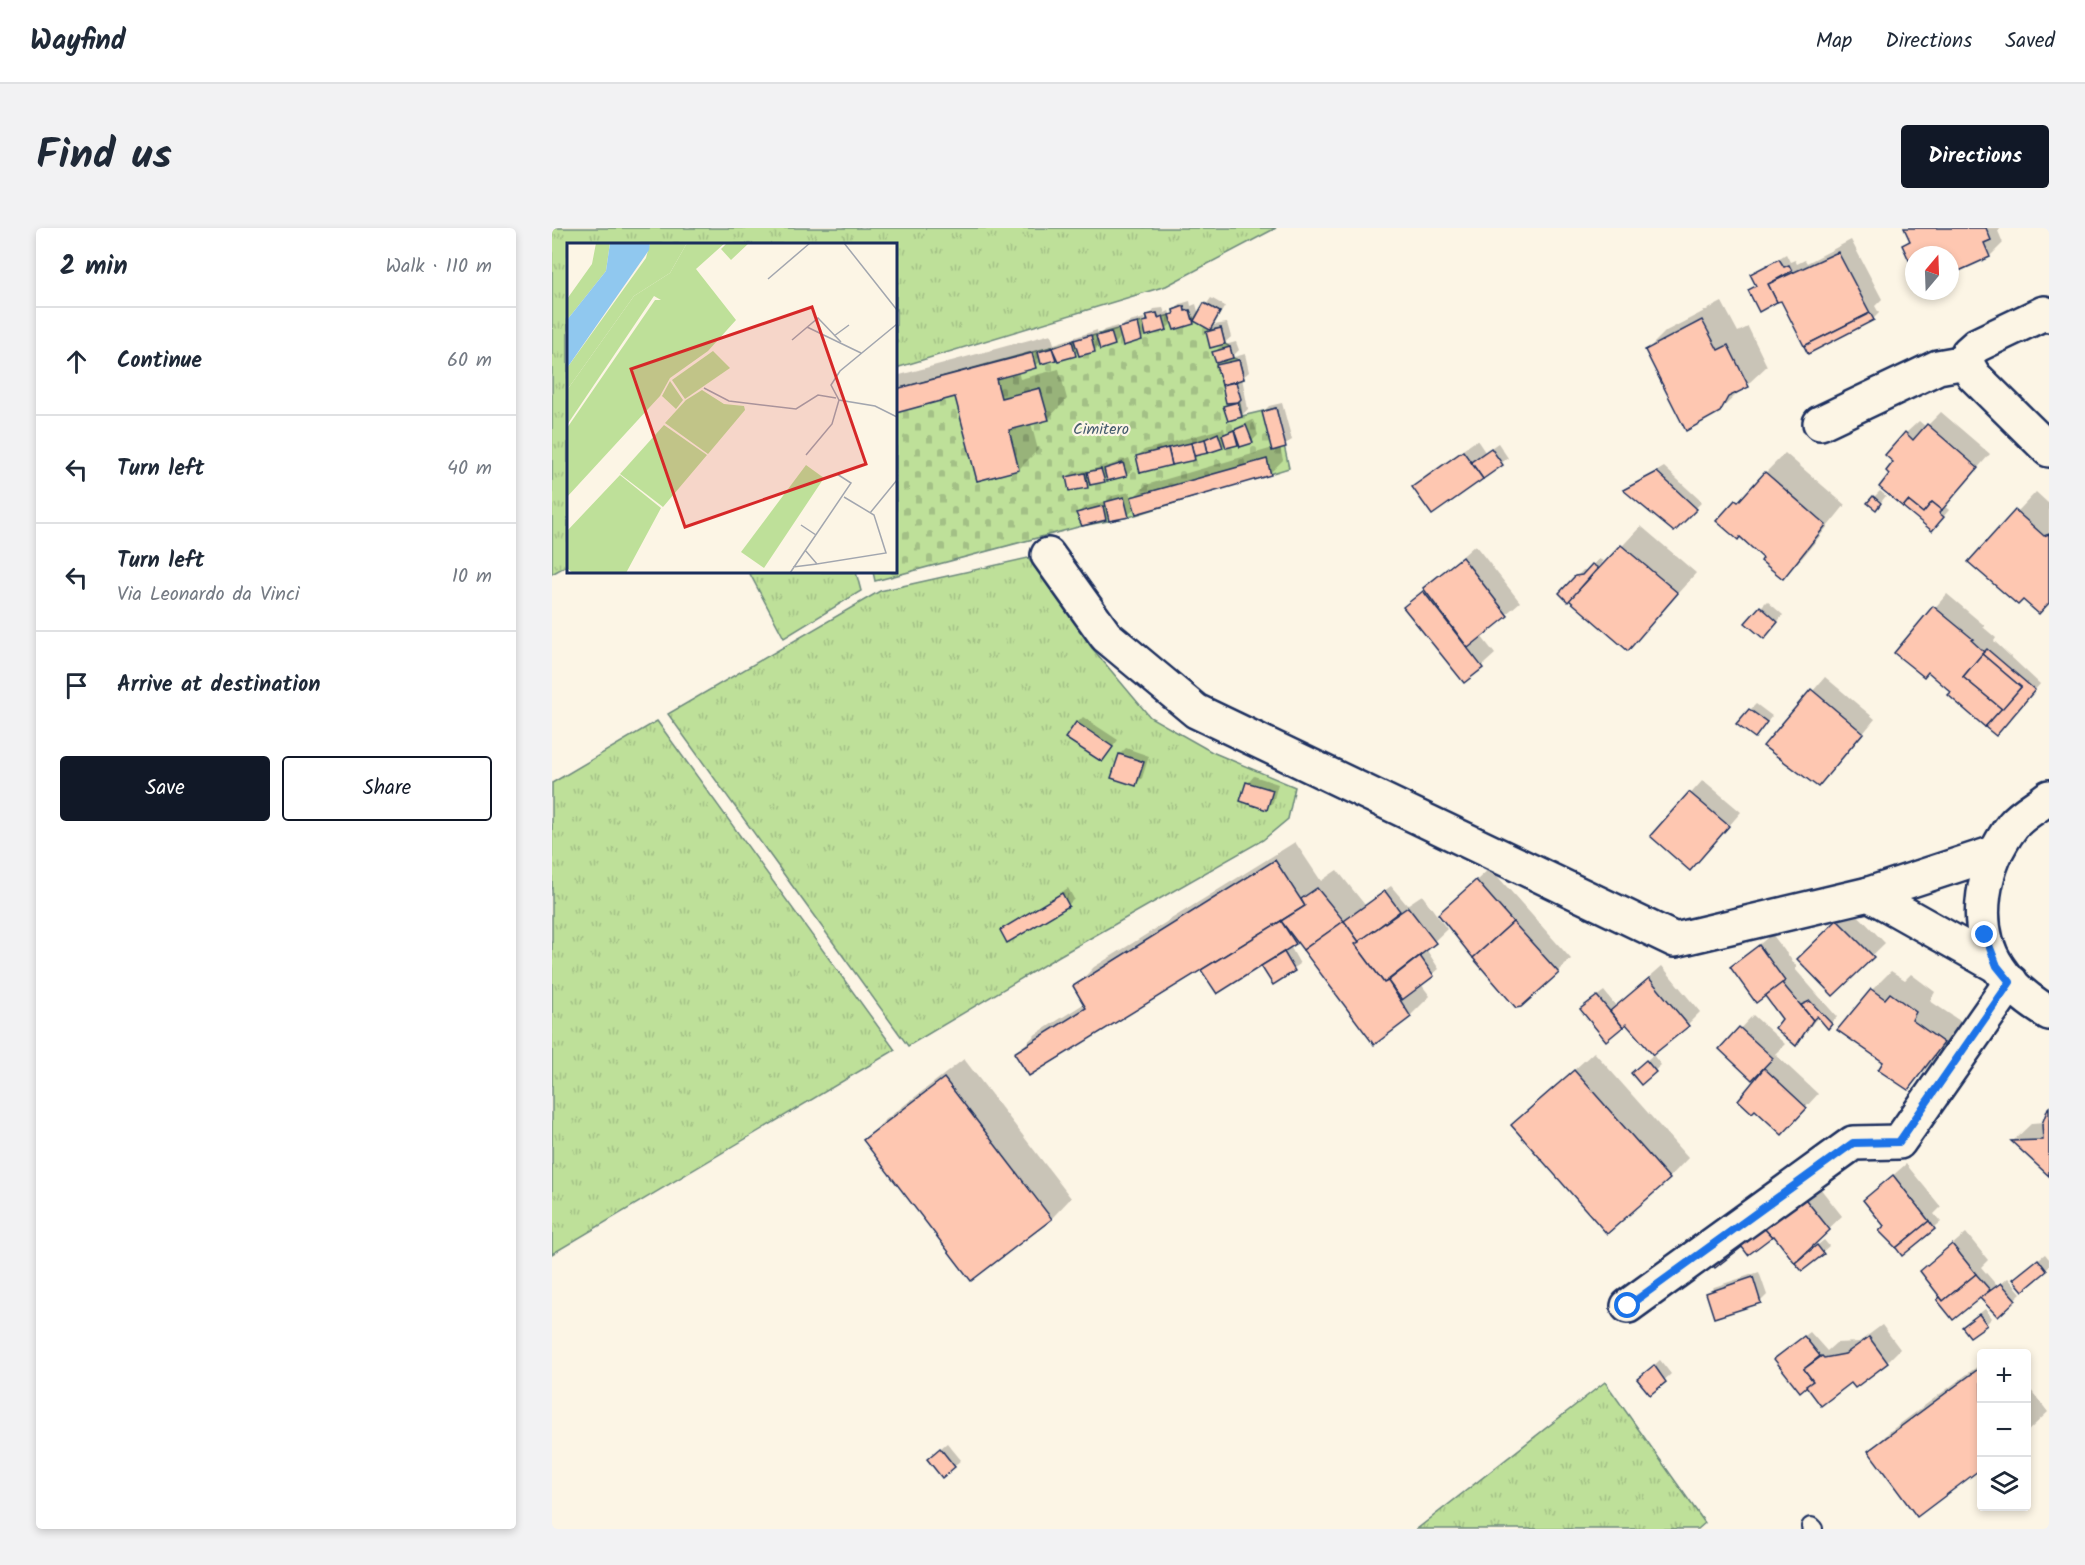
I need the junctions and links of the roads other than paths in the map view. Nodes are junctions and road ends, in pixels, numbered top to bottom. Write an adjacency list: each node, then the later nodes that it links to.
1 (2049, 315): 2 (street)
2 (1966, 362): 3 (street); 4 (street)
3 (1820, 423)
4 (2049, 450)
5 (1048, 555): 8 (street)
6 (2049, 797): 7 (street)
7 (1994, 853): 8 (street); 9 (street)
8 (1869, 894): 9 (street)
9 (2004, 974): 10 (street); 11 (street)
10 (2049, 1013)
11 (1628, 1306)

